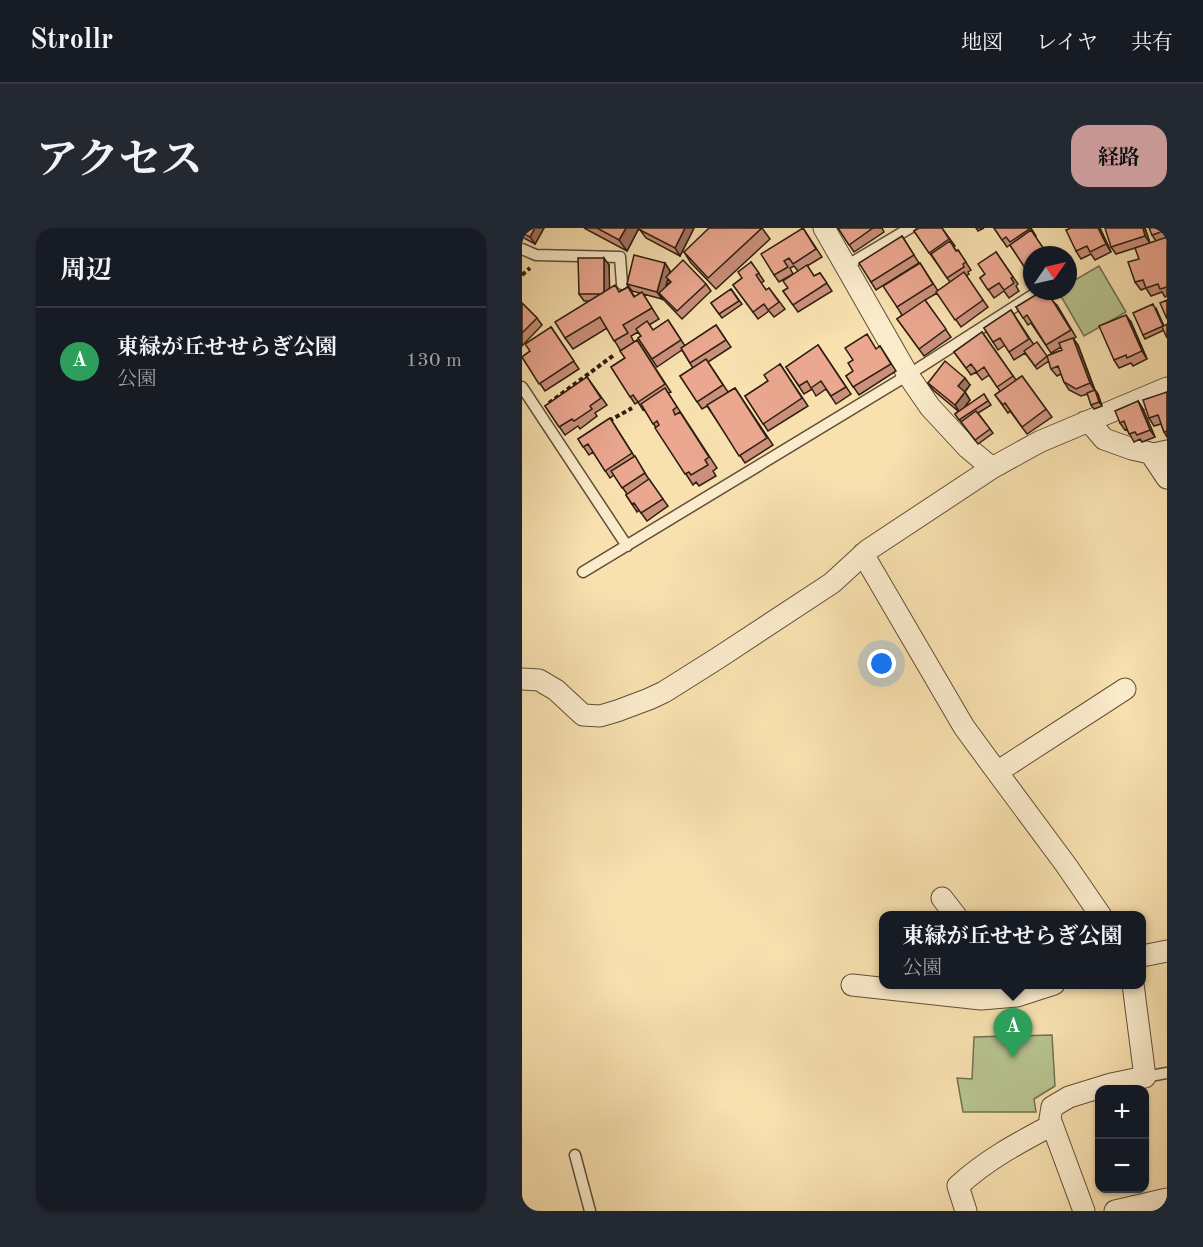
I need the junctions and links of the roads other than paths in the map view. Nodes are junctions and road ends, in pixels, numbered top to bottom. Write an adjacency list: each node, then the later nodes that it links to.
1 (824, 228): 4 (street)
2 (910, 228): 4 (lane)
3 (522, 249): 5 (lane)
4 (846, 266): 7 (street)
5 (622, 284)
6 (1025, 300): 7 (lane)
7 (908, 375): 12 (street); 14 (lane)
8 (522, 387): 14 (lane)
9 (1167, 388): 10 (street)
10 (1085, 422): 11 (street); 12 (street)
11 (1159, 452): 13 (street)
12 (992, 468): 15 (street)
13 (1167, 478)
14 (627, 546): 16 (lane)
15 (863, 554): 17 (street); 19 (street)
16 (583, 572)
17 (522, 679)
18 (1125, 689): 19 (street)
19 (997, 772): 22 (street)
20 (942, 898): 21 (street)
21 (953, 911)
22 (1098, 911)
23 (1167, 951): 24 (street)
24 (1146, 955)
25 (852, 985): 26 (street)
26 (879, 988)
27 (889, 989): 29 (street)
28 (1134, 989): 31 (street)
29 (1013, 990)
30 (1167, 1073): 31 (lane)
31 (1145, 1077): 32 (street)
32 (1052, 1125): 36 (street); 37 (street)
33 (575, 1155): 35 (lane)
34 (1167, 1199): 38 (street)
35 (590, 1211)
36 (966, 1211)
37 (1084, 1211)
38 (1115, 1211)

